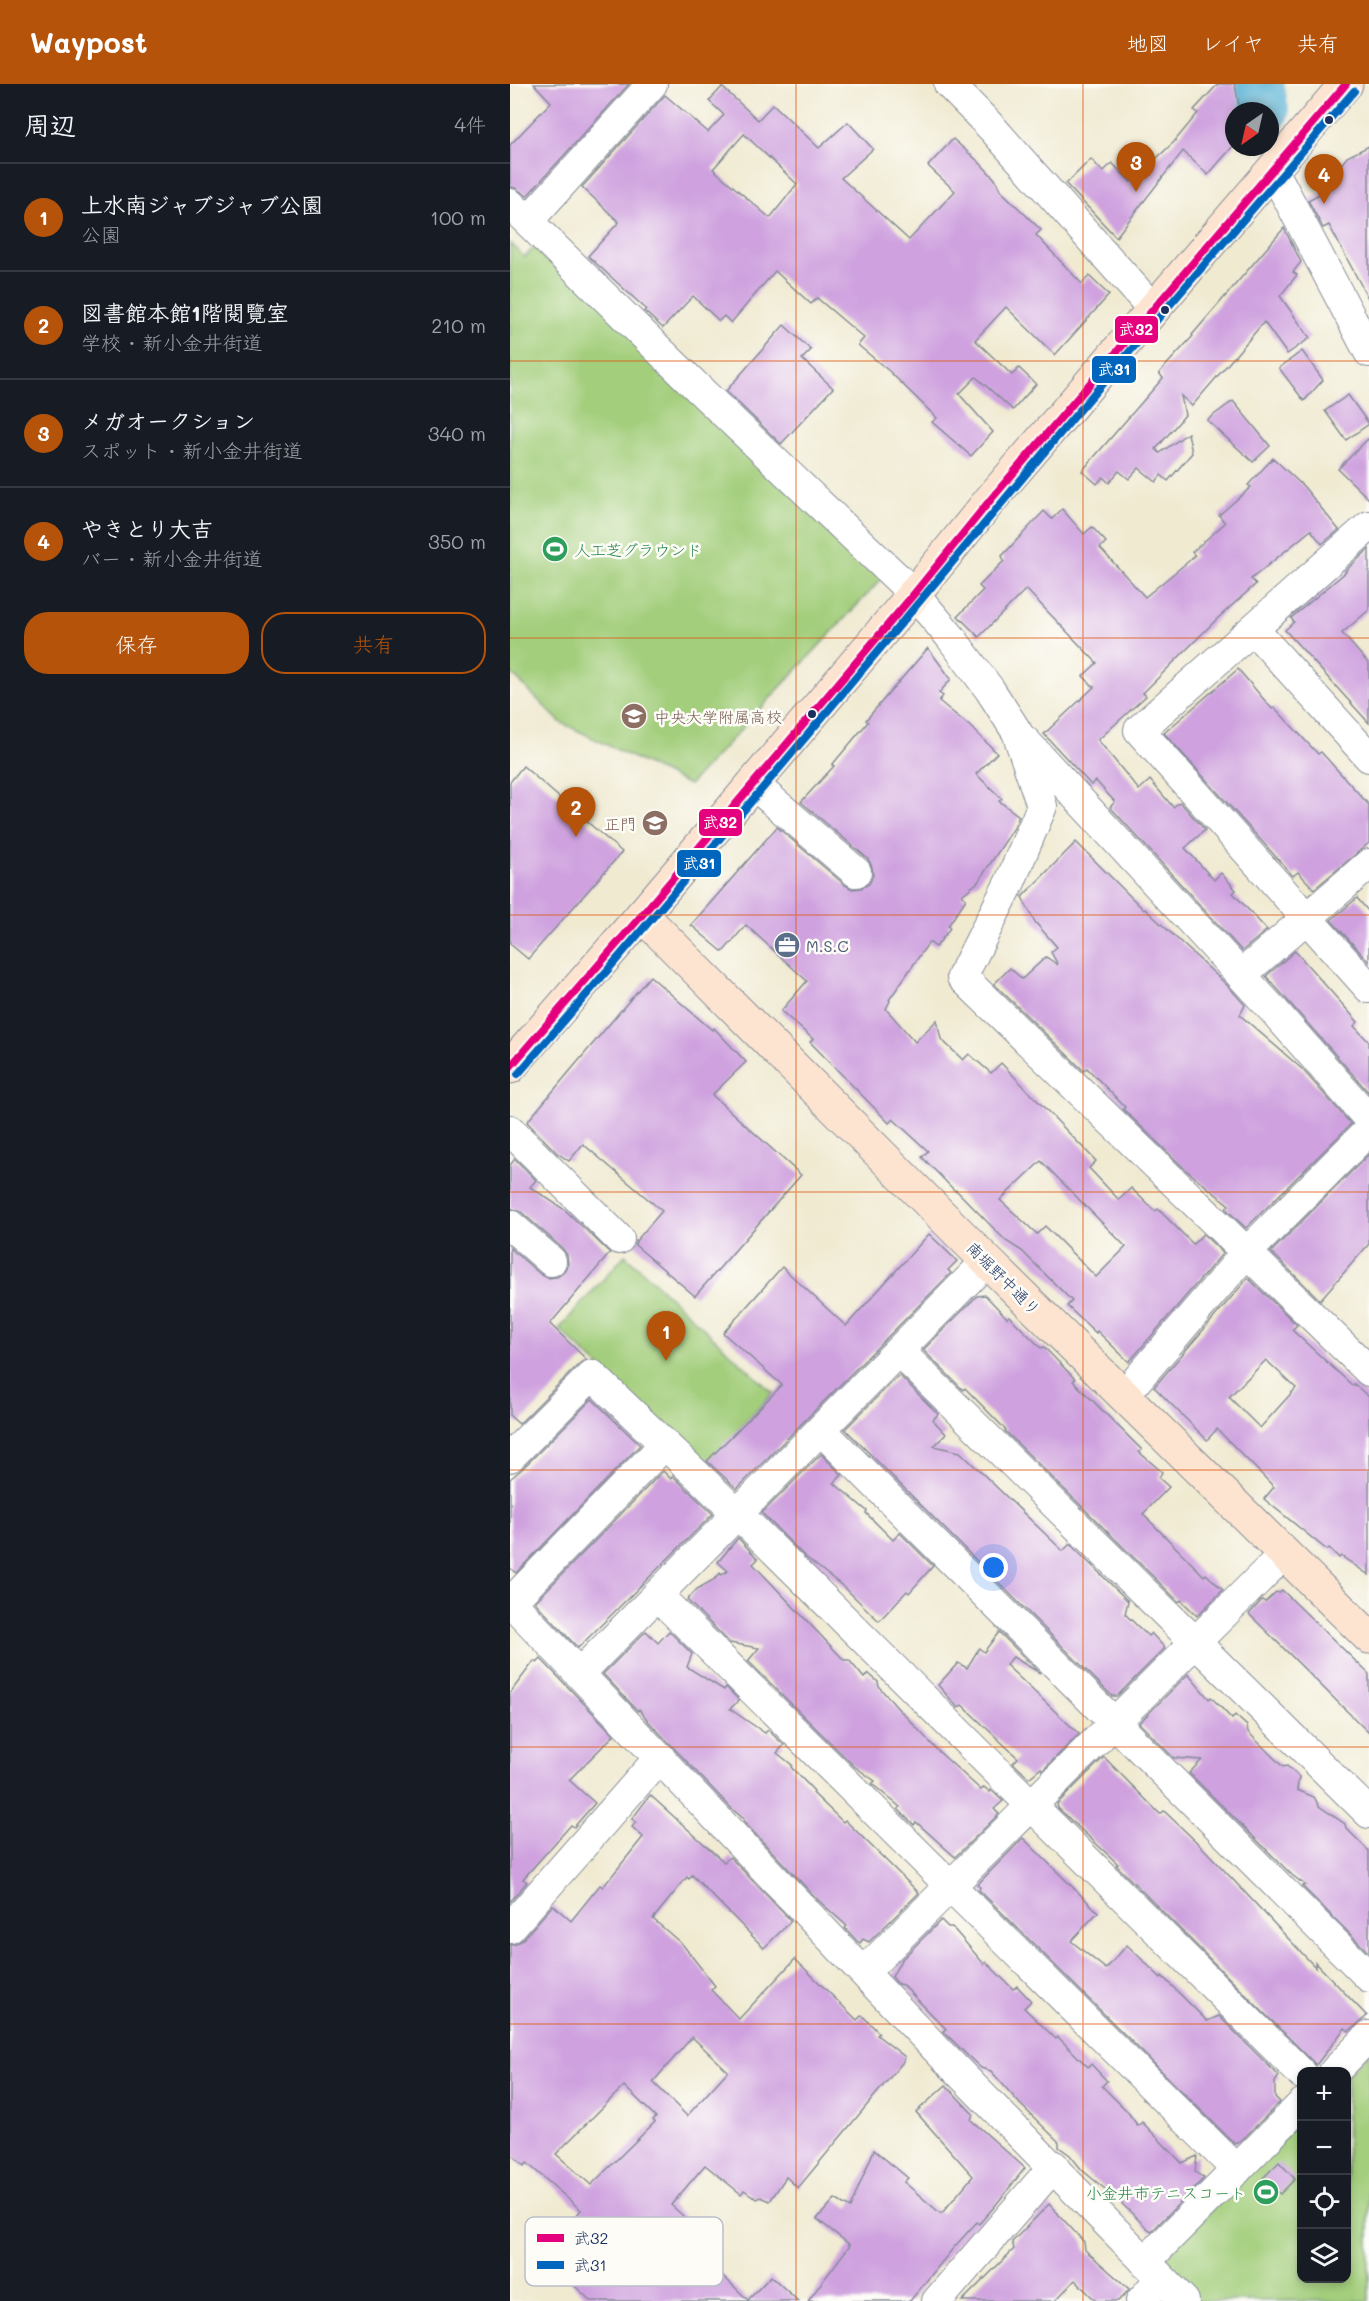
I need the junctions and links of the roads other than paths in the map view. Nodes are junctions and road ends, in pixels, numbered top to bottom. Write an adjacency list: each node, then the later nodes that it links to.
1 (652, 84): 5 (street)
2 (950, 84): 6 (street)
3 (1346, 84): 4 (main road)
4 (1273, 170): 6 (main road); 7 (street)
5 (519, 213): 9 (street)
6 (1154, 309): 9 (main road)
7 (1369, 352)
8 (1369, 526): 10 (street)
9 (915, 594): 11 (street); 13 (main road)
10 (1254, 630): 12 (street); 17 (street)
11 (1017, 732): 18 (street); 26 (street)
12 (1369, 757)
13 (753, 784): 15 (street); 16 (main road)
14 (1369, 864): 17 (street)
15 (856, 872)
16 (642, 915): 20 (main road); 28 (main road, 南堀野中通り)
17 (1305, 918): 18 (street); 19 (street)
18 (1241, 975): 21 (street)
19 (1369, 988)
20 (510, 1067)
21 (1369, 1119)
22 (510, 1130): 25 (street)
23 (1369, 1130): 26 (street)
24 (510, 1225): 27 (street)
25 (619, 1239)
26 (1246, 1253): 30 (street); 31 (street)
27 (551, 1261)
28 (987, 1261): 29 (street); 31 (main road, 南堀野中通り)
29 (899, 1351): 32 (street); 40 (street)
30 (1369, 1371)
31 (1124, 1396): 36 (main road, 南堀野中通り)
32 (821, 1430): 35 (street); 42 (street)
33 (665, 1444): 34 (street); 35 (street); 38 (street)
34 (510, 1457)
35 (738, 1514): 37 (street); 44 (street)
36 (1285, 1553): 39 (main road, 南堀野中通り); 40 (street)
37 (657, 1595): 41 (street); 46 (street)
38 (511, 1601): 41 (street)
39 (1369, 1637)
40 (1196, 1642): 42 (street); 45 (street)
41 (580, 1673): 43 (street)
42 (1115, 1723): 44 (street); 49 (street)
43 (660, 1757): 47 (street); 48 (street)
44 (1032, 1805): 46 (street); 52 (street)
45 (1369, 1813)
46 (951, 1886): 48 (street); 55 (street)
47 (510, 1928)
48 (864, 1972): 54 (street)
49 (1369, 1977)
50 (1369, 2036): 51 (street)
51 (1339, 2067)
52 (1297, 2069)
53 (1297, 2109): 55 (street)
54 (1054, 2166): 56 (street); 57 (street)
55 (1237, 2170): 56 (street)
56 (1153, 2270): 58 (street); 59 (street)
57 (937, 2301)
58 (1141, 2301)
59 (1184, 2301)

